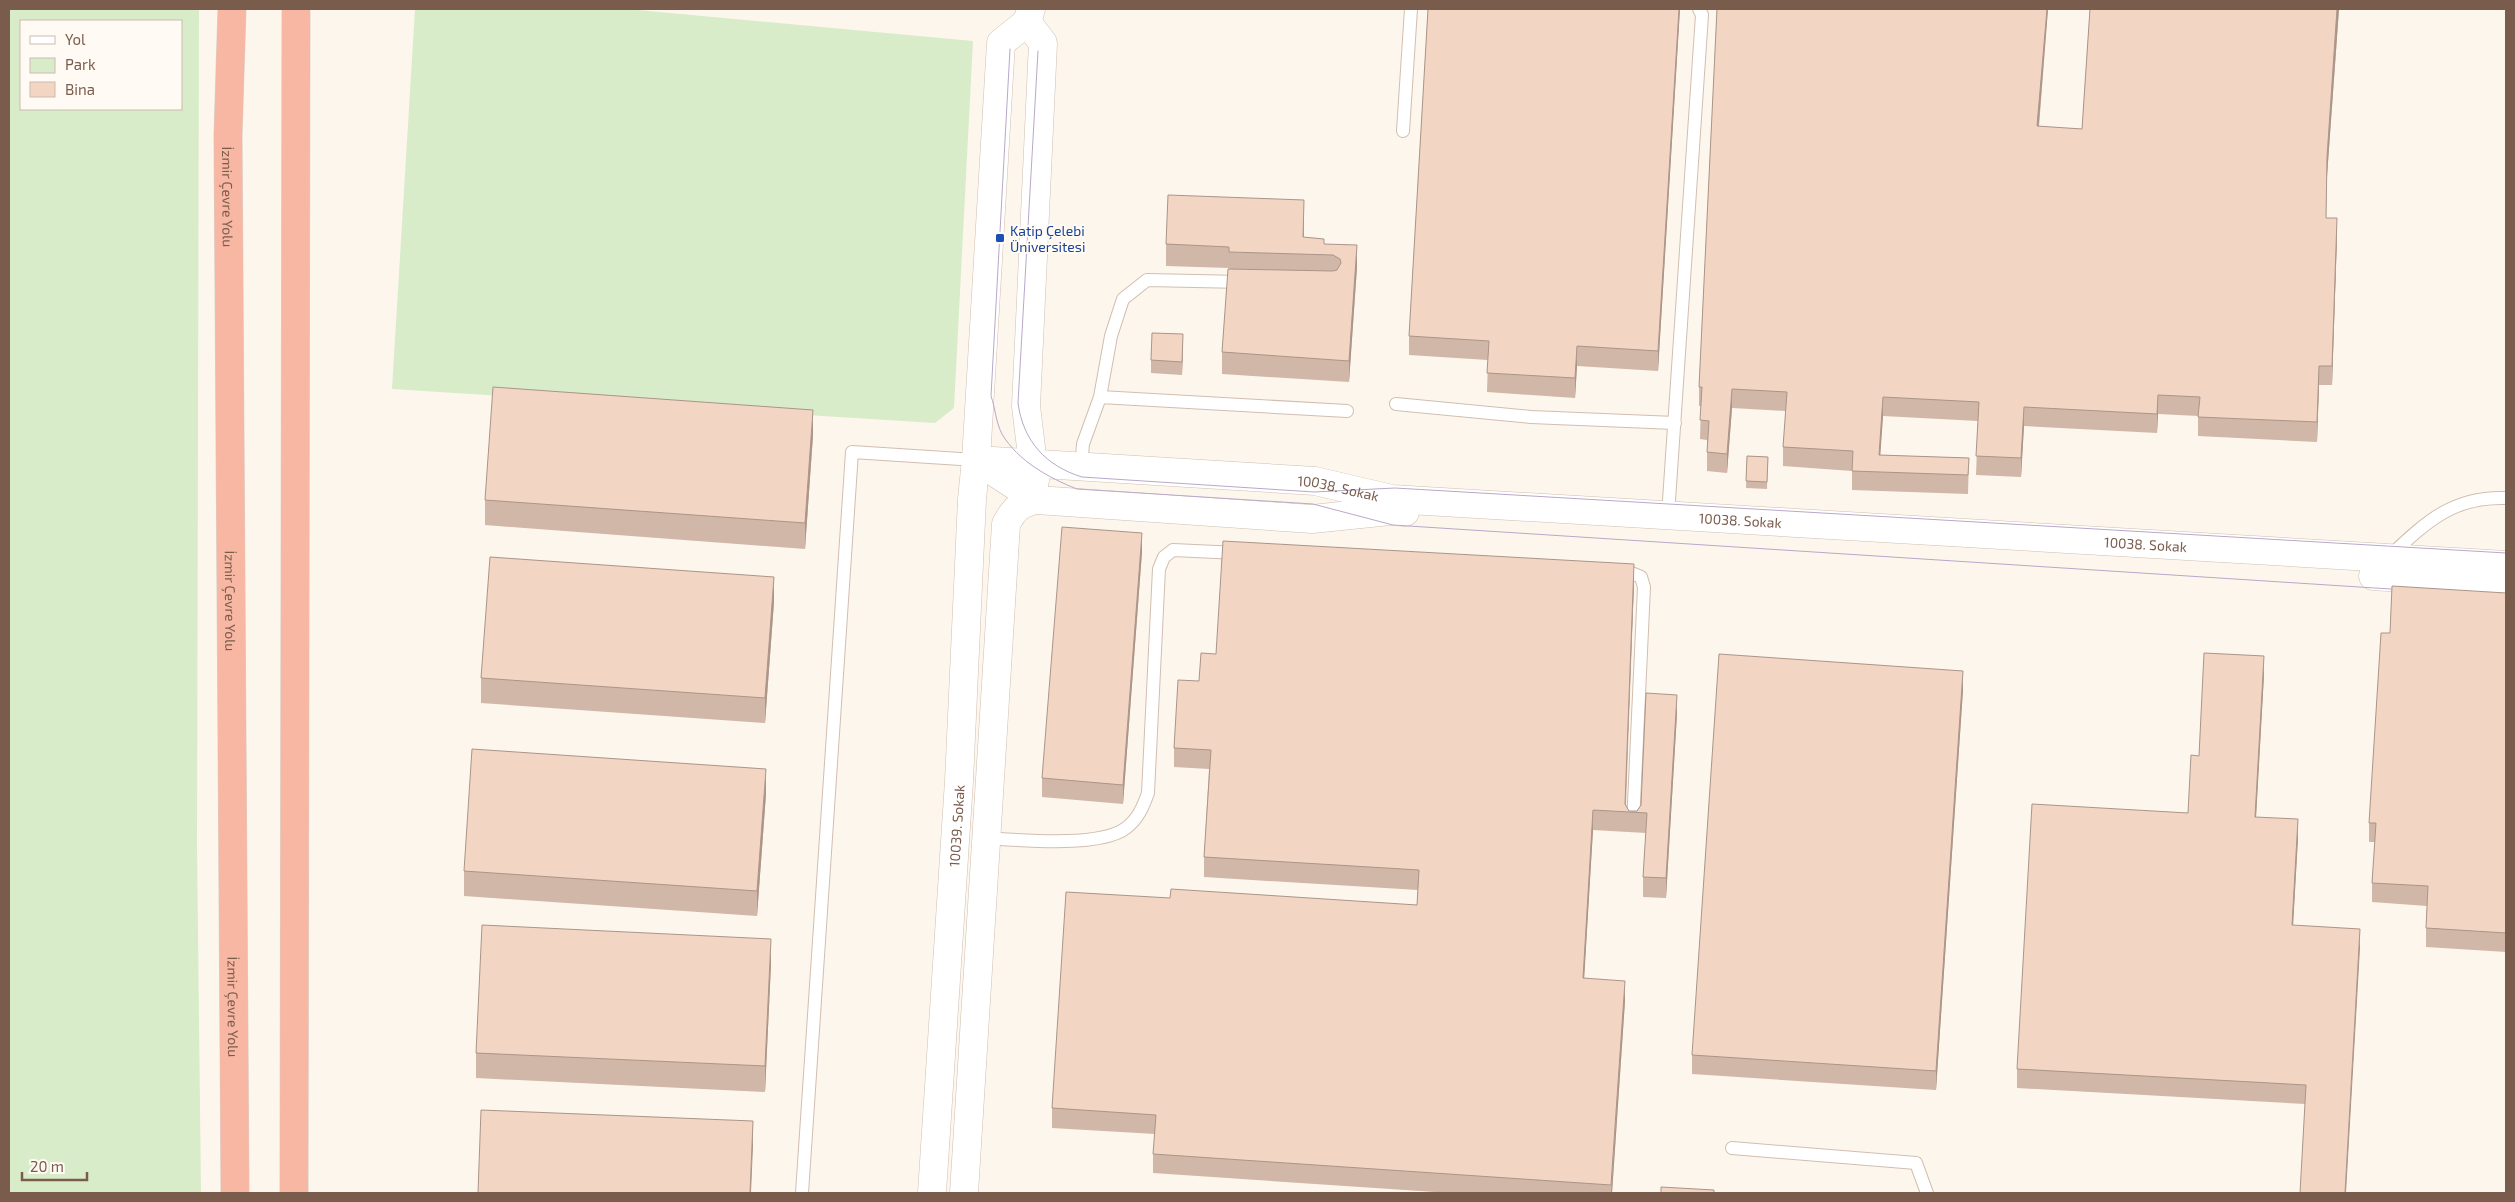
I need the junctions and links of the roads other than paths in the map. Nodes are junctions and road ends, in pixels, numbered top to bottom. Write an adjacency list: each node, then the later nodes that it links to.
1 (232, 9): 26 (highway, İzmir Çevre Yolu)
2 (296, 9): 27 (highway)
3 (1411, 9): 6 (lane)
4 (1699, 9): 11 (lane)
5 (1029, 15): 12 (street, 10039. Sokak); 13 (street)
6 (1403, 131)
7 (1255, 282): 8 (lane)
8 (1100, 397): 10 (lane); 14 (lane)
9 (1396, 404): 11 (lane)
10 (1347, 411)
11 (1675, 423): 17 (lane)
12 (976, 460): 13 (street, 10038. Sokak); 16 (street); 28 (lane); 29 (street, 10039. Sokak)
13 (1034, 464): 14 (street, 10038. Sokak); 16 (street)
14 (1081, 466): 17 (street, 10038. Sokak)
15 (2506, 498): 19 (lane)
16 (1037, 500): 22 (street, 10038. Sokak); 24 (street)
17 (1668, 515): 19 (street, 10038. Sokak)
18 (1252, 554): 24 (lane)
19 (2388, 558): 20 (street, 10038. Sokak)
20 (2506, 565)
21 (1609, 571): 23 (lane)
22 (2506, 585)
23 (1633, 824)
24 (986, 838): 30 (street)
25 (1732, 1148): 31 (lane)
26 (235, 1193)
27 (294, 1193)
28 (802, 1193)
29 (932, 1193)
30 (964, 1193)
31 (1927, 1193)

